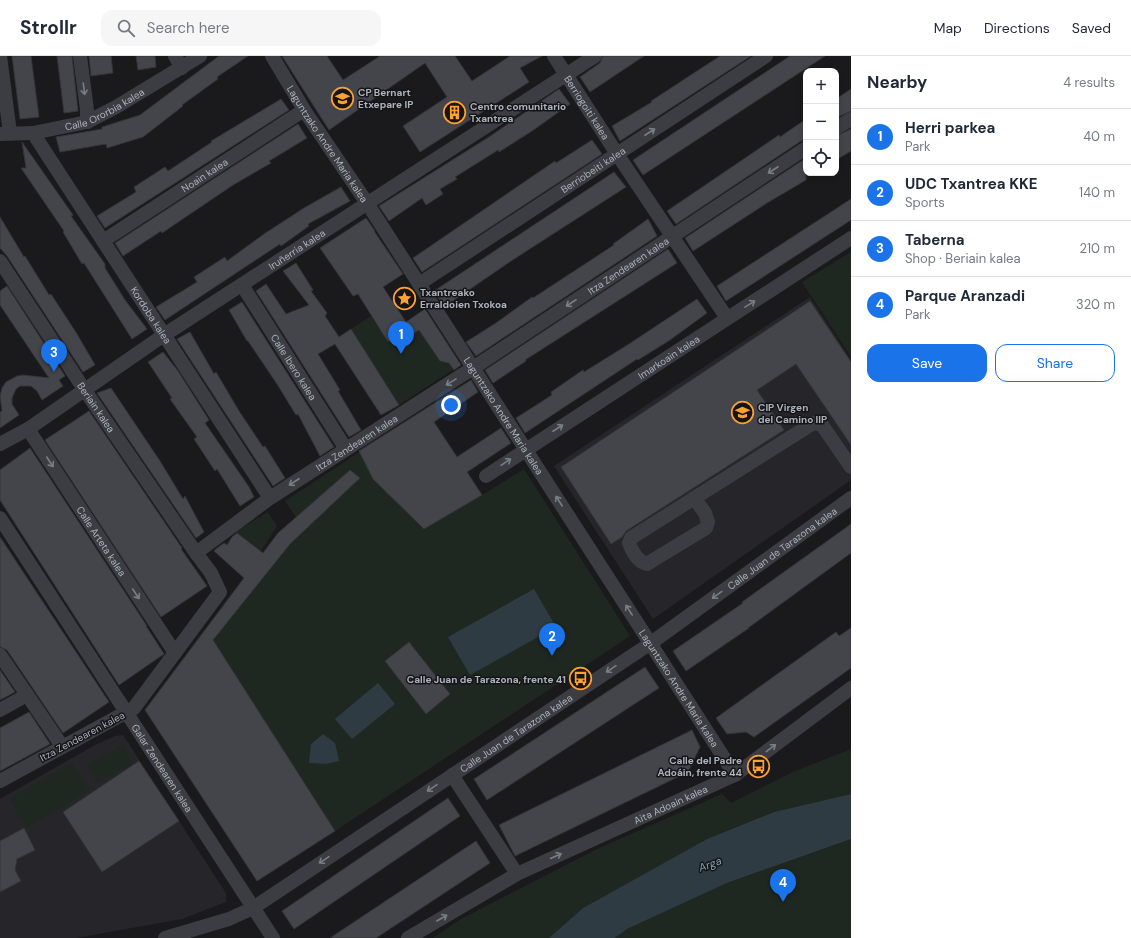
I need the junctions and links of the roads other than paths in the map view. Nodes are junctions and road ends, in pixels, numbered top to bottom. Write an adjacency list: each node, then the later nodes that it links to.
1 (0, 56): 15 (street)
2 (80, 56): 12 (street, one-way to 12)
3 (200, 56): 8 (street, Calle Ororbia kalea)
4 (272, 56): 10 (street, Laguntzako Andre Maria kalea)
5 (554, 56): 9 (street, Berriogoiti kalea)
6 (596, 56): 9 (street, Iruñerria kalea)
7 (766, 56): 17 (street, Berriobeiti kalea, one-way to 7)
8 (179, 62): 12 (street, Calle Ororbia kalea)
9 (566, 75): 17 (street, Berriogoiti kalea); 18 (street, Iruñerria kalea)
10 (306, 113): 18 (street, Laguntzako Andre Maria kalea); 21 (street, Noain kalea)
11 (851, 118): 13 (street)
12 (87, 122): 14 (street, Calle Ororbia kalea)
13 (839, 126)
14 (33, 133): 15 (street, Calle Ororbia kalea); 21 (street, Kordoba kalea)
15 (5, 134)
16 (803, 150): 19 (street, Itza Zendearen kalea, one-way to 19)
17 (617, 154): 19 (street, Berriogoiti kalea); 23 (street, Berriobeiti kalea)
18 (367, 208): 23 (street, Laguntzako Andre Maria kalea); 24 (street, Iruñerria kalea); 27 (street, Laguntzako Andre Maria kalea)
19 (672, 236): 25 (street, Berriogoiti kalea); 27 (street, Itza Zendearen kalea, one-way to 27)
20 (851, 238): 25 (street, Imarkoain kalea, one-way to 20)
21 (103, 241): 26 (street, Kordoba kalea)
22 (0, 261): 28 (street, Beriain kalea)
23 (419, 284): 27 (street, Laguntzako Andre Maria kalea)
24 (242, 285): 26 (street, Iruñerria kalea); 32 (street, Calle Ibero kalea)
25 (727, 318): 31 (street, Imarkoain kalea, one-way to 25)
26 (164, 334): 28 (street, Iruñerria kalea); 35 (street, Kordoba kalea)
27 (472, 369): 31 (street, Laguntzako Andre Maria kalea); 32 (street, Itza Zendearen kalea, one-way to 32)
28 (84, 389): 29 (street, Iruñerria kalea); 39 (street, Beriain kalea)
29 (28, 429): 30 (street, Iruñerria kalea); 41 (street, Calle Arteta kalea, one-way to 41)
30 (0, 444)
31 (522, 447): 34 (street, Imarkoain kalea, one-way to 31); 40 (street, Laguntzako Andre Maria kalea, one-way to 31)
32 (346, 448): 35 (street, Itza Zendearen kalea, one-way to 35)
33 (851, 467): 36 (street)
34 (486, 476)
35 (270, 498): 39 (street, Itza Zendearen kalea)
36 (694, 498): 36 (street)
37 (851, 498): 40 (street, Calle Juan de Tarazona kalea, one-way to 40)
38 (0, 518): 46 (street, Galar Zendearen kalea)
39 (196, 553): 41 (street, Itza Zendearen kalea)
40 (651, 643): 48 (street, Calle Juan de Tarazona kalea, one-way to 48); 49 (street, Laguntzako Andre Maria kalea)
41 (175, 653): 46 (street, Itza Zendearen kalea)
42 (0, 654): 44 (street)
43 (851, 688): 49 (street, Aita Adoain kalea, one-way to 43)
44 (28, 695): 45 (street); 47 (street)
45 (0, 710)
46 (126, 713): 47 (street, Itza Zendearen kalea); 52 (street, Galar Zendearen kalea)
47 (62, 746): 50 (street, Itza Zendearen kalea)
48 (452, 775): 51 (street); 52 (street, Calle Juan de Tarazona kalea, one-way to 52)
49 (735, 775): 51 (street, Aita Adoain kalea, one-way to 49)
50 (0, 781)
51 (517, 874): 55 (street, Aita Adoain kalea, one-way to 51)
52 (253, 908): 53 (street, Calle Juan de Tarazona kalea); 54 (street, Galar Zendearen kalea)
53 (165, 938)
54 (273, 938)
55 (408, 938)

